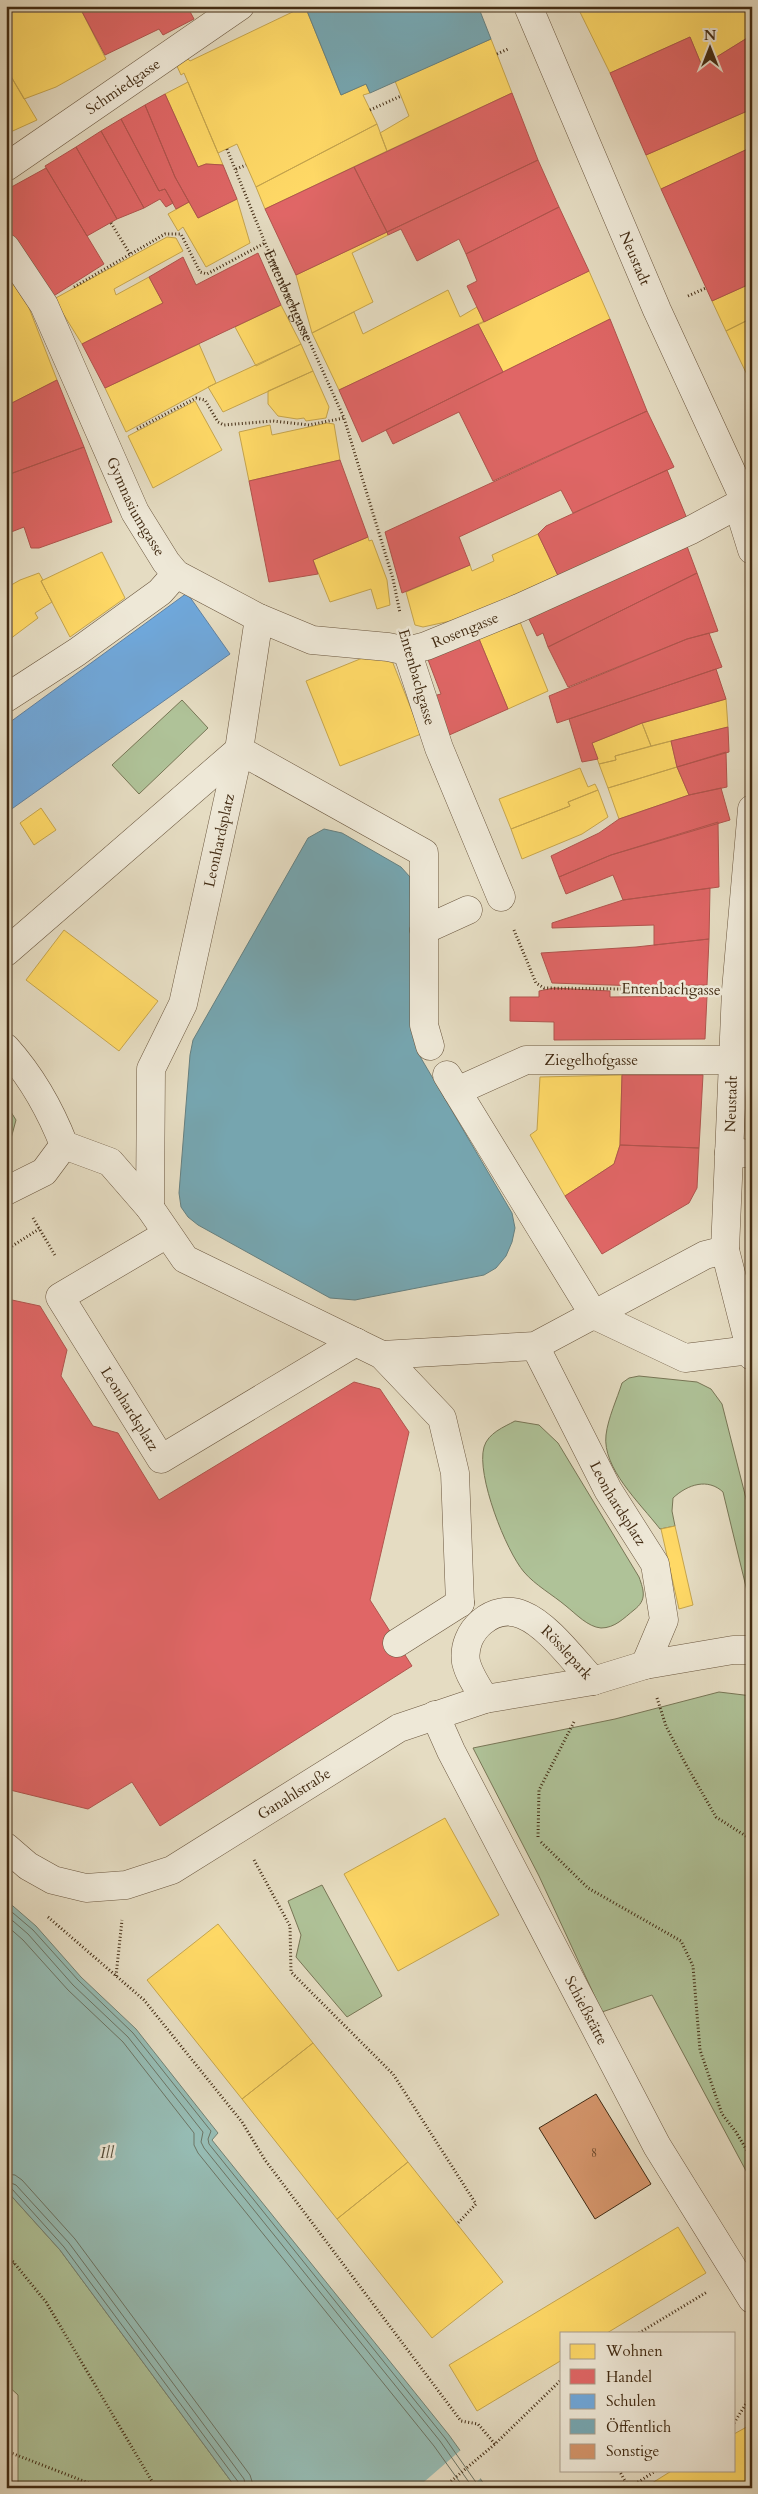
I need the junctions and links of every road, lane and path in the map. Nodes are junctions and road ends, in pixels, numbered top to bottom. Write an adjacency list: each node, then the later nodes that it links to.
1 (240, 6): 7 (street, Schmiedgasse)
2 (528, 6): 16 (street, Neustadt)
3 (401, 96): 4 (path)
4 (370, 110)
5 (227, 149): 8 (path, Entenbachgasse)
6 (246, 164): 8 (path)
7 (6, 167)
8 (236, 169): 10 (path, Entenbachgasse)
9 (111, 223): 12 (path)
10 (266, 243): 12 (path); 14 (path, Entenbachgasse)
11 (6, 248): 13 (street, Gymnasiumgasse)
12 (130, 254): 13 (path)
13 (44, 305): 15 (street, Gymnasiumgasse)
14 (344, 418): 15 (path); 20 (path, Entenbachgasse)
15 (105, 443): 18 (street, Gymnasiumgasse)
16 (748, 506): 17 (street, Neustadt); 20 (street, Rosengasse)
17 (752, 550)
18 (176, 574): 19 (street, Rosengasse); 21 (street)
19 (259, 618): 20 (street, Rosengasse); 22 (street, Leonhardsplatz)
20 (407, 651): 24 (street, Entenbachgasse)
21 (6, 698)
22 (239, 750): 26 (street); 27 (street); 35 (street, Leonhardsplatz)
23 (752, 809): 28 (street, Neustadt)
24 (501, 897): 28 (path, Entenbachgasse)
25 (468, 910): 26 (street)
26 (424, 930): 29 (street)
27 (6, 952)
28 (736, 990): 31 (street, Neustadt)
29 (430, 1046)
30 (6, 1048): 32 (street)
31 (732, 1060): 33 (street, Neustadt); 42 (street, Ziegelhofgasse)
32 (64, 1145): 34 (street); 35 (street)
33 (740, 1153): 40 (street, Neustadt)
34 (6, 1191)
35 (150, 1208): 37 (street)
36 (39, 1229): 39 (path)
37 (168, 1234): 43 (street); 43 (street, Leonhardsplatz)
38 (46, 1240): 41 (path)
39 (6, 1250)
40 (725, 1250): 42 (street); 45 (street)
41 (58, 1260)
42 (594, 1315): 44 (street); 45 (street)
43 (356, 1342): 46 (street)
44 (535, 1346): 46 (street); 51 (street, Leonhardsplatz)
45 (751, 1353)
46 (382, 1355): 47 (street)
47 (460, 1603): 48 (street); 49 (street)
48 (487, 1618): 52 (street, Rösslepark); 53 (street)
49 (397, 1643)
50 (752, 1650): 51 (street, Rösslepark)
51 (645, 1665): 52 (street, Rösslepark); 56 (path)
52 (593, 1681): 53 (street, Ganahlstraße); 61 (path)
53 (485, 1699): 54 (street, Ganahlstraße)
54 (435, 1715): 55 (street, Ganahlstraße); 66 (street, Schießstätte)
55 (234, 1830): 58 (street, Ganahlstraße); 62 (path)
56 (752, 1840)
57 (6, 1847): 58 (street, Ganahlstraße)
58 (126, 1885): 60 (path)
59 (44, 1913): 60 (path)
60 (116, 1977): 72 (path)
61 (752, 2159)
62 (457, 2224)
63 (6, 2253): 64 (path)
64 (14, 2263): 65 (path); 76 (path)
65 (6, 2270)
66 (738, 2274): 67 (street, Schießstätte); 68 (path)
67 (752, 2299)
68 (640, 2332)
69 (560, 2381): 72 (path)
70 (752, 2394): 71 (path)
71 (736, 2420)
72 (495, 2444): 77 (path)
73 (6, 2451): 76 (path)
74 (619, 2472): 78 (path)
75 (655, 2472): 78 (path)
76 (155, 2486)
77 (444, 2488)
78 (629, 2488)

